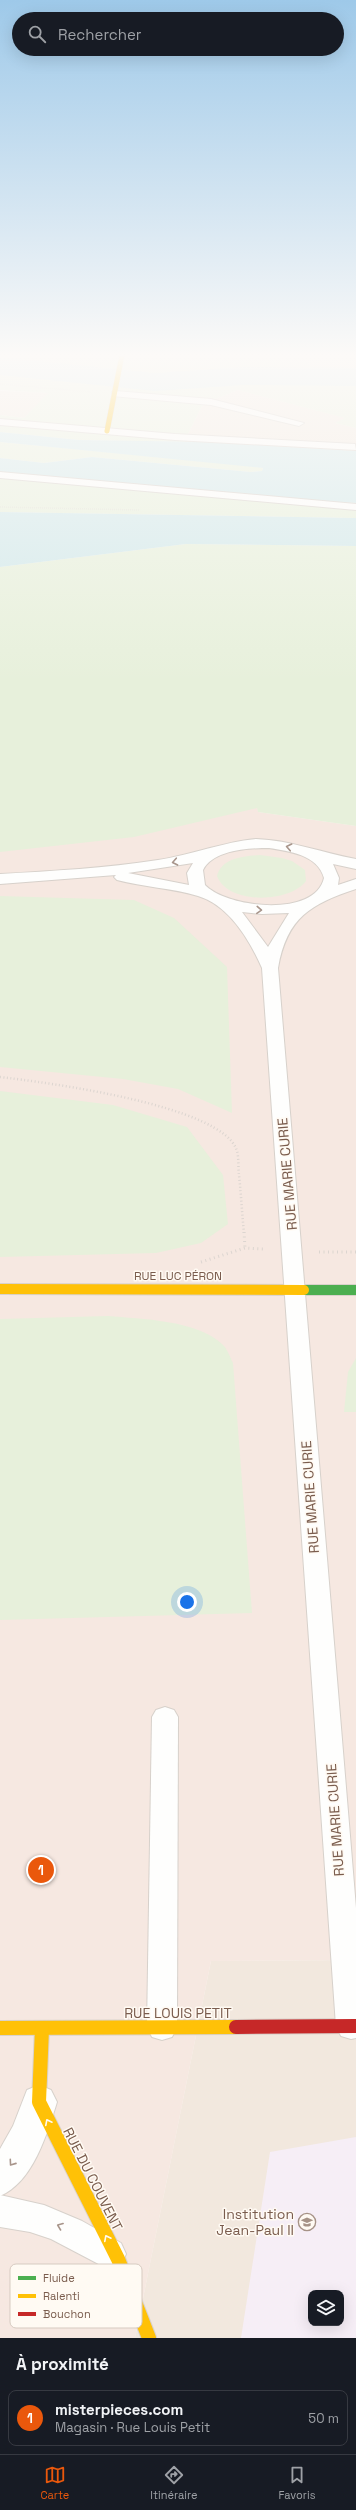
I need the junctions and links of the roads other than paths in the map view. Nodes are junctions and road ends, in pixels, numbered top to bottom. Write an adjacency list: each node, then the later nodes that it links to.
1 (0, 475): 2 (lane)
2 (356, 507)
3 (213, 854): 4 (lane, one-way to 3); 6 (lane, one-way to 6); 9 (lane)
4 (313, 855): 5 (lane); 10 (lane)
5 (356, 864)
6 (78, 874): 7 (lane); 9 (lane)
7 (0, 879)
8 (356, 884): 10 (lane)
9 (203, 892): 11 (lane)
10 (325, 894): 12 (lane)
11 (221, 902): 12 (lane, one-way to 12); 13 (lane, RUE MARIE CURIE)
12 (304, 905): 13 (lane, RUE MARIE CURIE)
13 (270, 968): 15 (lane, RUE MARIE CURIE)
14 (0, 1289): 15 (street, RUE LUC PÉRON)
15 (294, 1289): 16 (street, RUE LUC PÉRON); 18 (lane, RUE MARIE CURIE)
16 (356, 1290)
17 (165, 1717): 19 (lane)
18 (353, 2026): 19 (street, RUE LOUIS PETIT)
19 (162, 2027): 21 (street, RUE LOUIS PETIT)
20 (0, 2028): 21 (street, RUE LOUIS PETIT)
21 (42, 2028): 22 (street, RUE DU COUVENT)
22 (39, 2102): 23 (street, one-way to 23); 25 (street, RUE DU COUVENT, one-way to 22)
23 (0, 2178)
24 (0, 2211): 25 (lane, one-way to 24)
25 (118, 2259): 26 (street, RUE DU COUVENT)
26 (120, 2264)
27 (142, 2320): 28 (street, RUE DU COUVENT)
28 (149, 2338)

